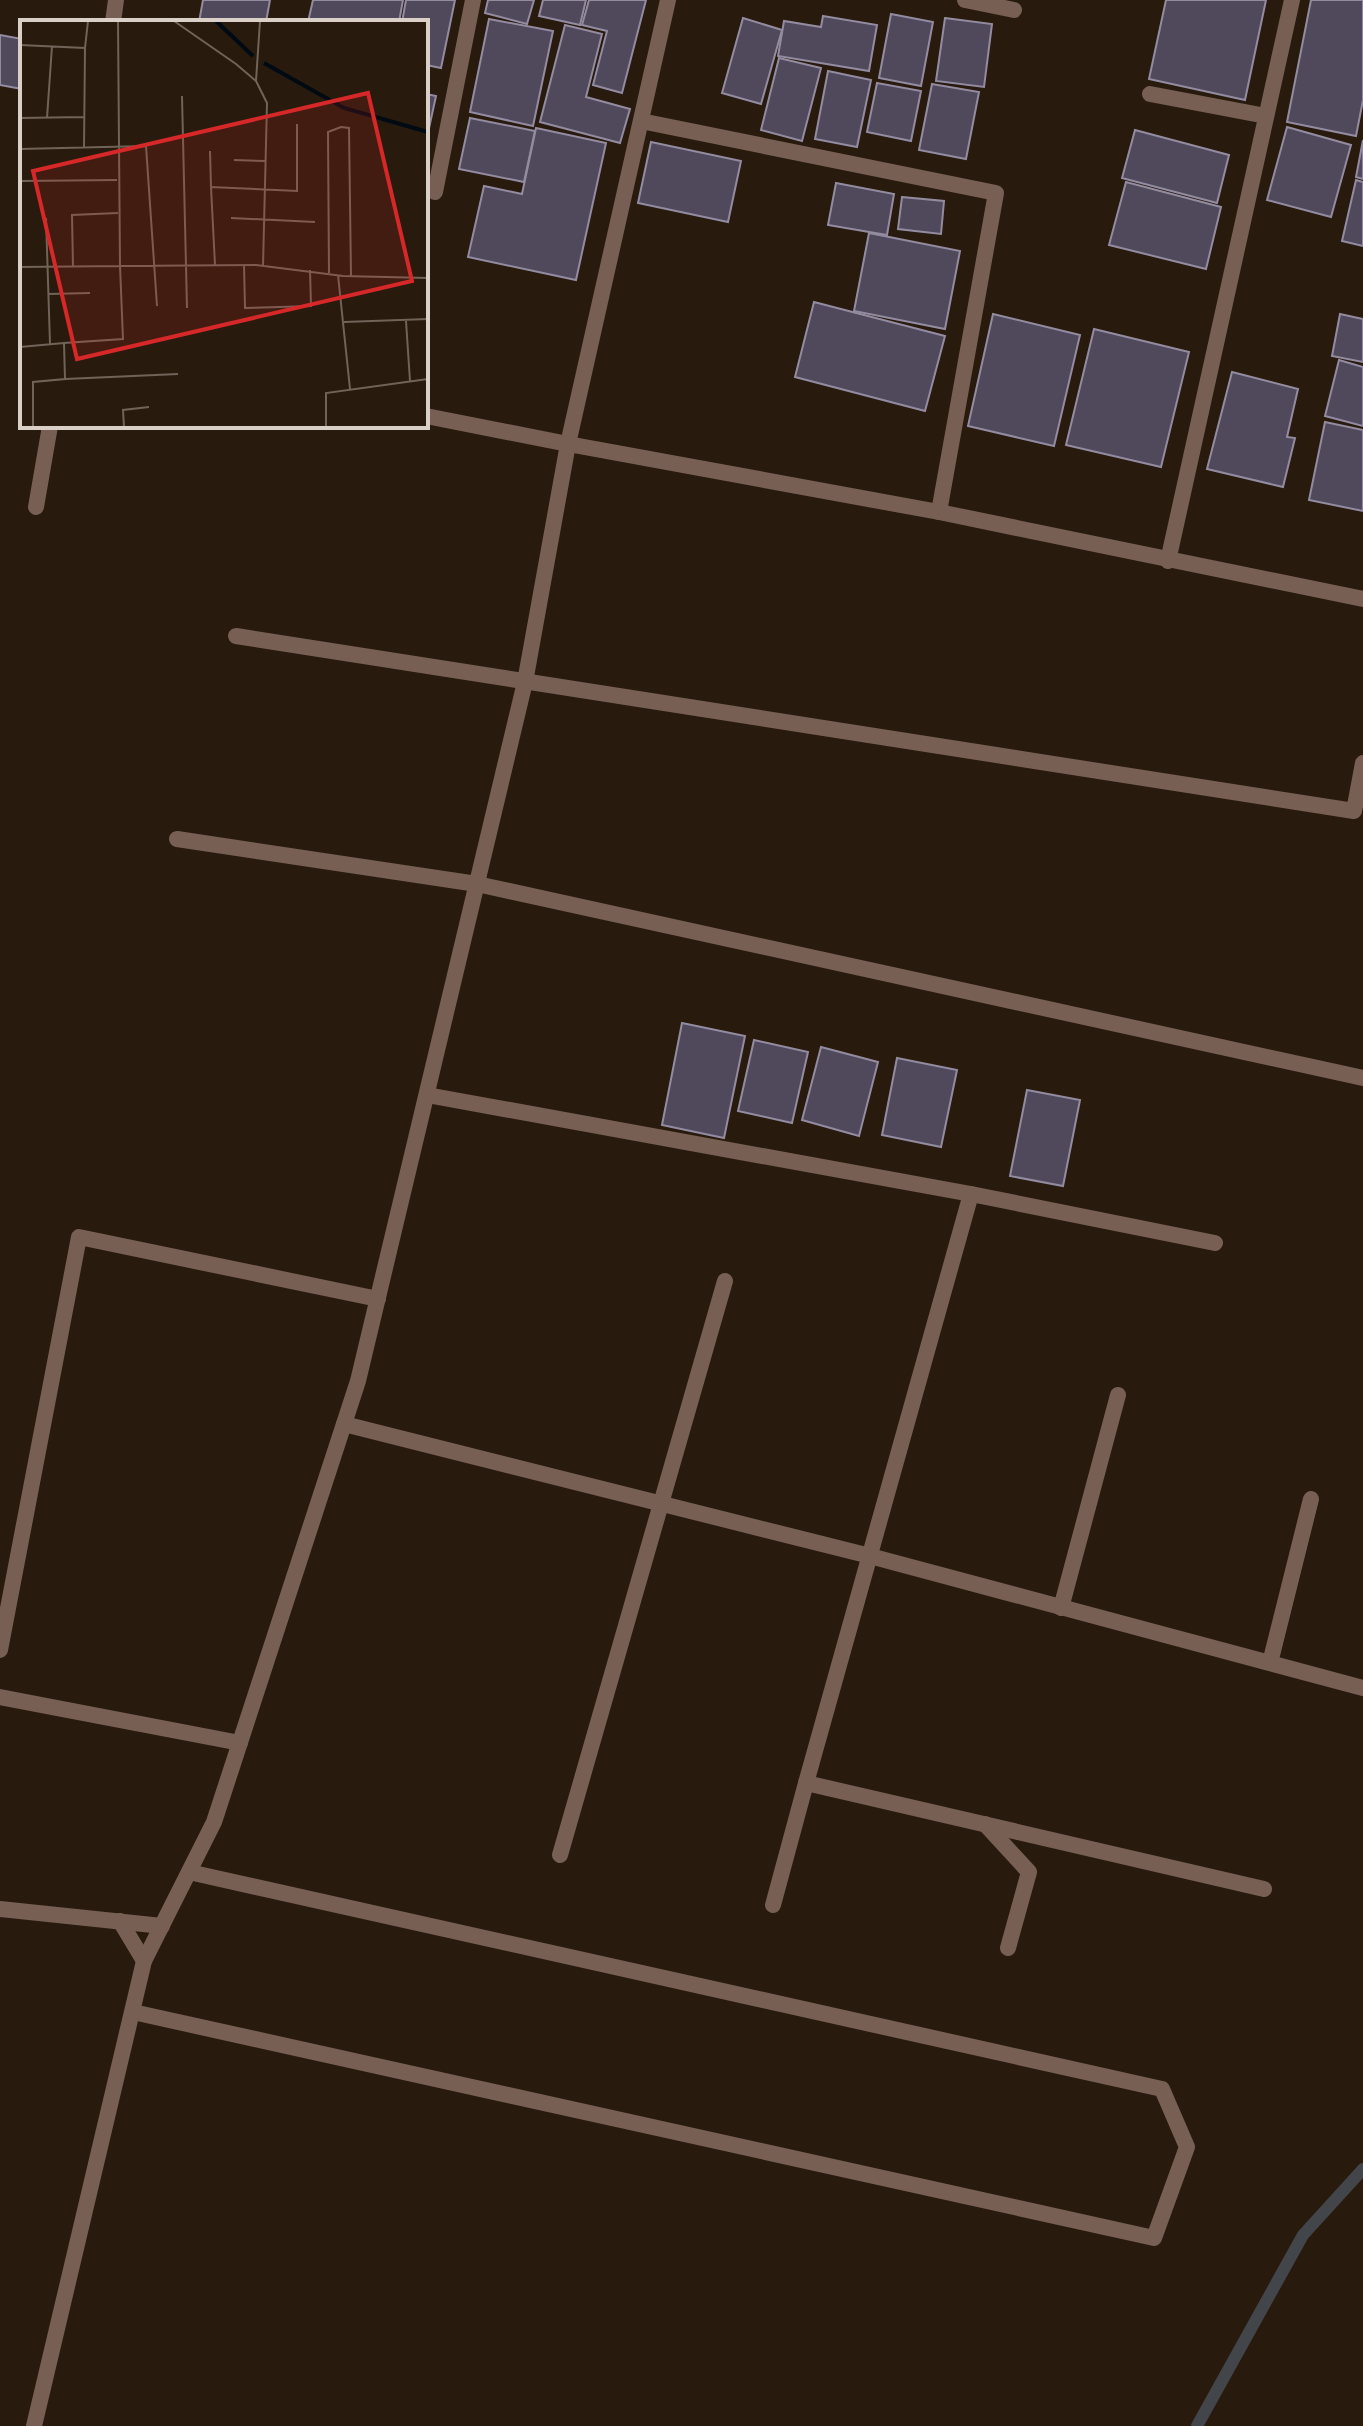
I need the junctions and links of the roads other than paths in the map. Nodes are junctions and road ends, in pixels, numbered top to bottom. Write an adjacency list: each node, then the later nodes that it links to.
1 (116, 0): 7 (street)
2 (473, 0): 11 (street)
3 (668, 0): 10 (street)
4 (965, 0): 6 (street)
5 (1292, 0): 9 (street)
6 (1014, 10)
7 (113, 20)
8 (1150, 94): 9 (street)
9 (1266, 116): 17 (street)
10 (641, 121): 14 (street); 16 (street)
11 (435, 192)
12 (428, 416): 14 (street)
13 (50, 428): 15 (street)
14 (568, 444): 16 (street); 20 (street)
15 (36, 507)
16 (939, 512): 17 (street)
17 (1168, 561): 18 (street)
18 (1363, 599)
19 (236, 636): 20 (street)
20 (525, 682): 21 (street); 23 (street)
21 (1363, 763)
22 (177, 839): 23 (street)
23 (477, 884): 24 (street); 25 (street)
24 (1363, 1078)
25 (427, 1095): 26 (street); 29 (street)
26 (971, 1194): 27 (street); 34 (street)
27 (1215, 1243)
28 (725, 1281): 33 (street)
29 (378, 1299): 31 (street); 36 (street)
30 (1118, 1395): 35 (street)
31 (344, 1424): 33 (street); 40 (street)
32 (1311, 1499): 37 (street)
33 (662, 1505): 34 (street); 43 (street)
34 (870, 1556): 35 (street); 41 (street)
35 (1061, 1608): 37 (street)
36 (0, 1650)
37 (1270, 1663): 38 (street)
38 (1363, 1688)
39 (0, 1697): 40 (street)
40 (240, 1743): 44 (street)
41 (806, 1783): 42 (street); 46 (street)
42 (985, 1824): 45 (street); 50 (street)
43 (560, 1855)
44 (189, 1872): 49 (street); 52 (street)
45 (1264, 1889)
46 (773, 1905)
47 (0, 1909): 48 (street)
48 (120, 1921): 49 (street); 51 (street)
49 (162, 1926): 51 (street)
50 (1008, 1948)
51 (144, 1961): 52 (street)
52 (133, 2012): 53 (street)
53 (34, 2426)

